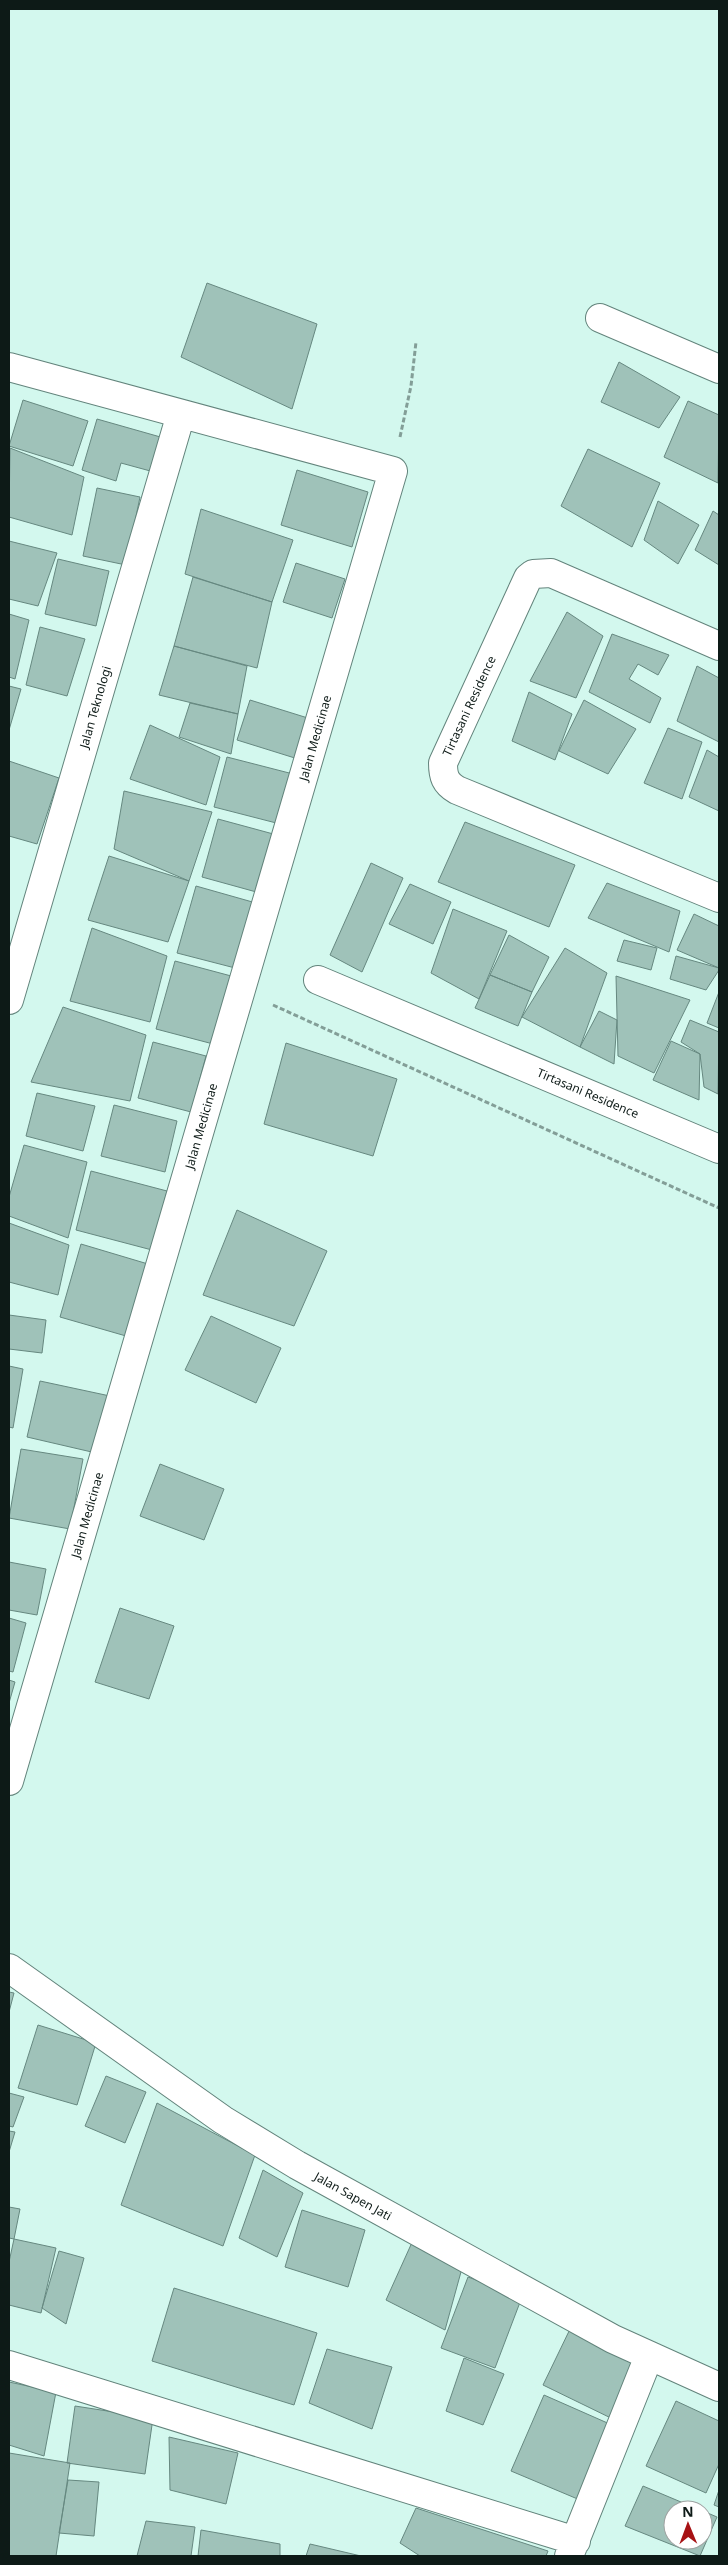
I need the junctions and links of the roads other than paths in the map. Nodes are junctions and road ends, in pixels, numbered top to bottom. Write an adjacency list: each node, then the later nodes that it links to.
1 (600, 318): 3 (street)
2 (9, 367): 4 (street)
3 (719, 369)
4 (181, 414): 8 (street, Jalan Teknologi); 10 (street, Jalan Medicinae)
5 (719, 646): 6 (street, Tirtasani Residence)
6 (719, 898)
7 (318, 980): 9 (street, Tirtasani Residence)
8 (9, 1000)
9 (719, 1149)
10 (9, 1781)
11 (9, 1968): 12 (street, Jalan Sapen Jati)
12 (649, 2356): 14 (street, Jalan Sapen Jati); 15 (street)
13 (9, 2365): 15 (street)
14 (719, 2387)
15 (572, 2549)

